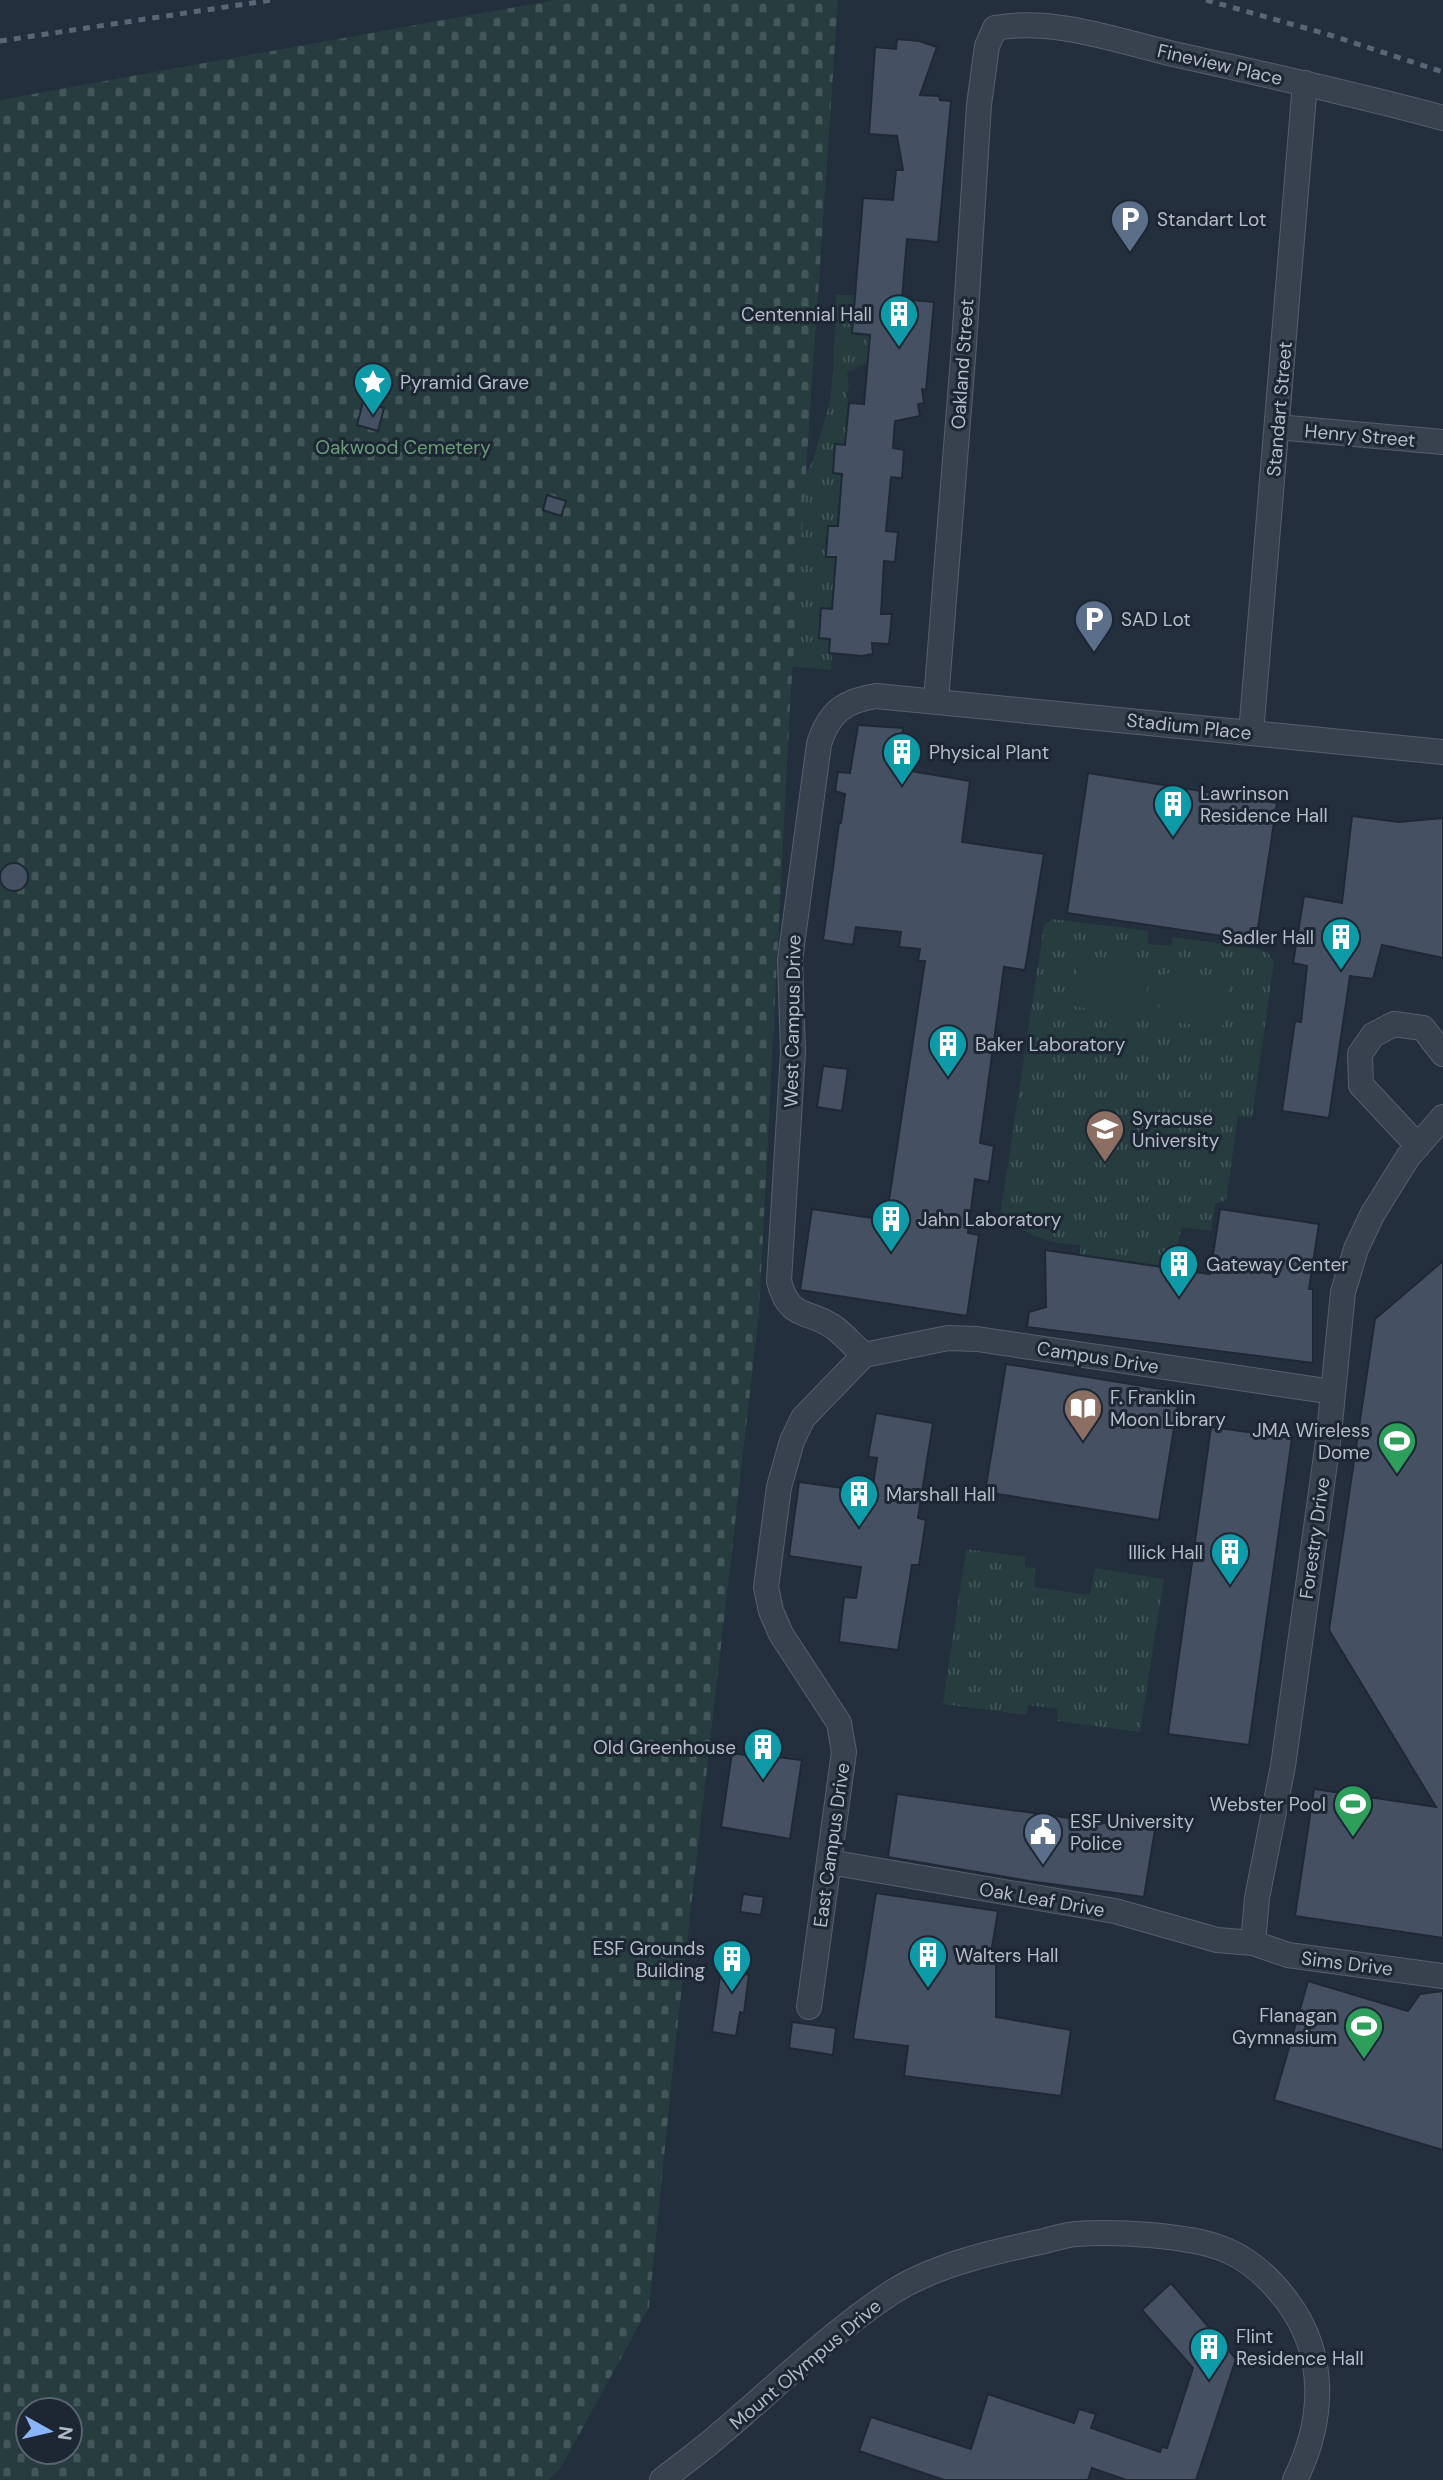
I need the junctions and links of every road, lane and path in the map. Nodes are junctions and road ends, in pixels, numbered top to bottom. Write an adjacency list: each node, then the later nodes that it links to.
1 (995, 28): 2 (street, Fineview Place); 6 (street, Oakland Street)
2 (1306, 83): 3 (street, Fineview Place); 4 (street, Standart Street)
3 (1443, 118)
4 (1277, 428): 5 (street, Henry Street); 7 (street, Standart Street)
5 (1443, 442)
6 (936, 701): 7 (street, Stadium Place); 12 (street, West Campus Drive)
7 (1251, 733): 8 (street, Stadium Place)
8 (1443, 751)
9 (1443, 1054): 11 (street)
10 (1443, 1117): 11 (street, Forestry Drive)
11 (1418, 1146): 13 (street, Forestry Drive)
12 (864, 1355): 13 (street, Campus Drive); 14 (street, East Campus Drive)
13 (1333, 1392): 15 (street, Forestry Drive)
14 (829, 1862): 15 (street, Oak Leaf Drive); 17 (street, East Campus Drive)
15 (1253, 1943): 16 (street, Sims Drive)
16 (1443, 1976)
17 (808, 2007)
18 (662, 2480): 19 (street, Mount Olympus Drive)
19 (1295, 2480)

